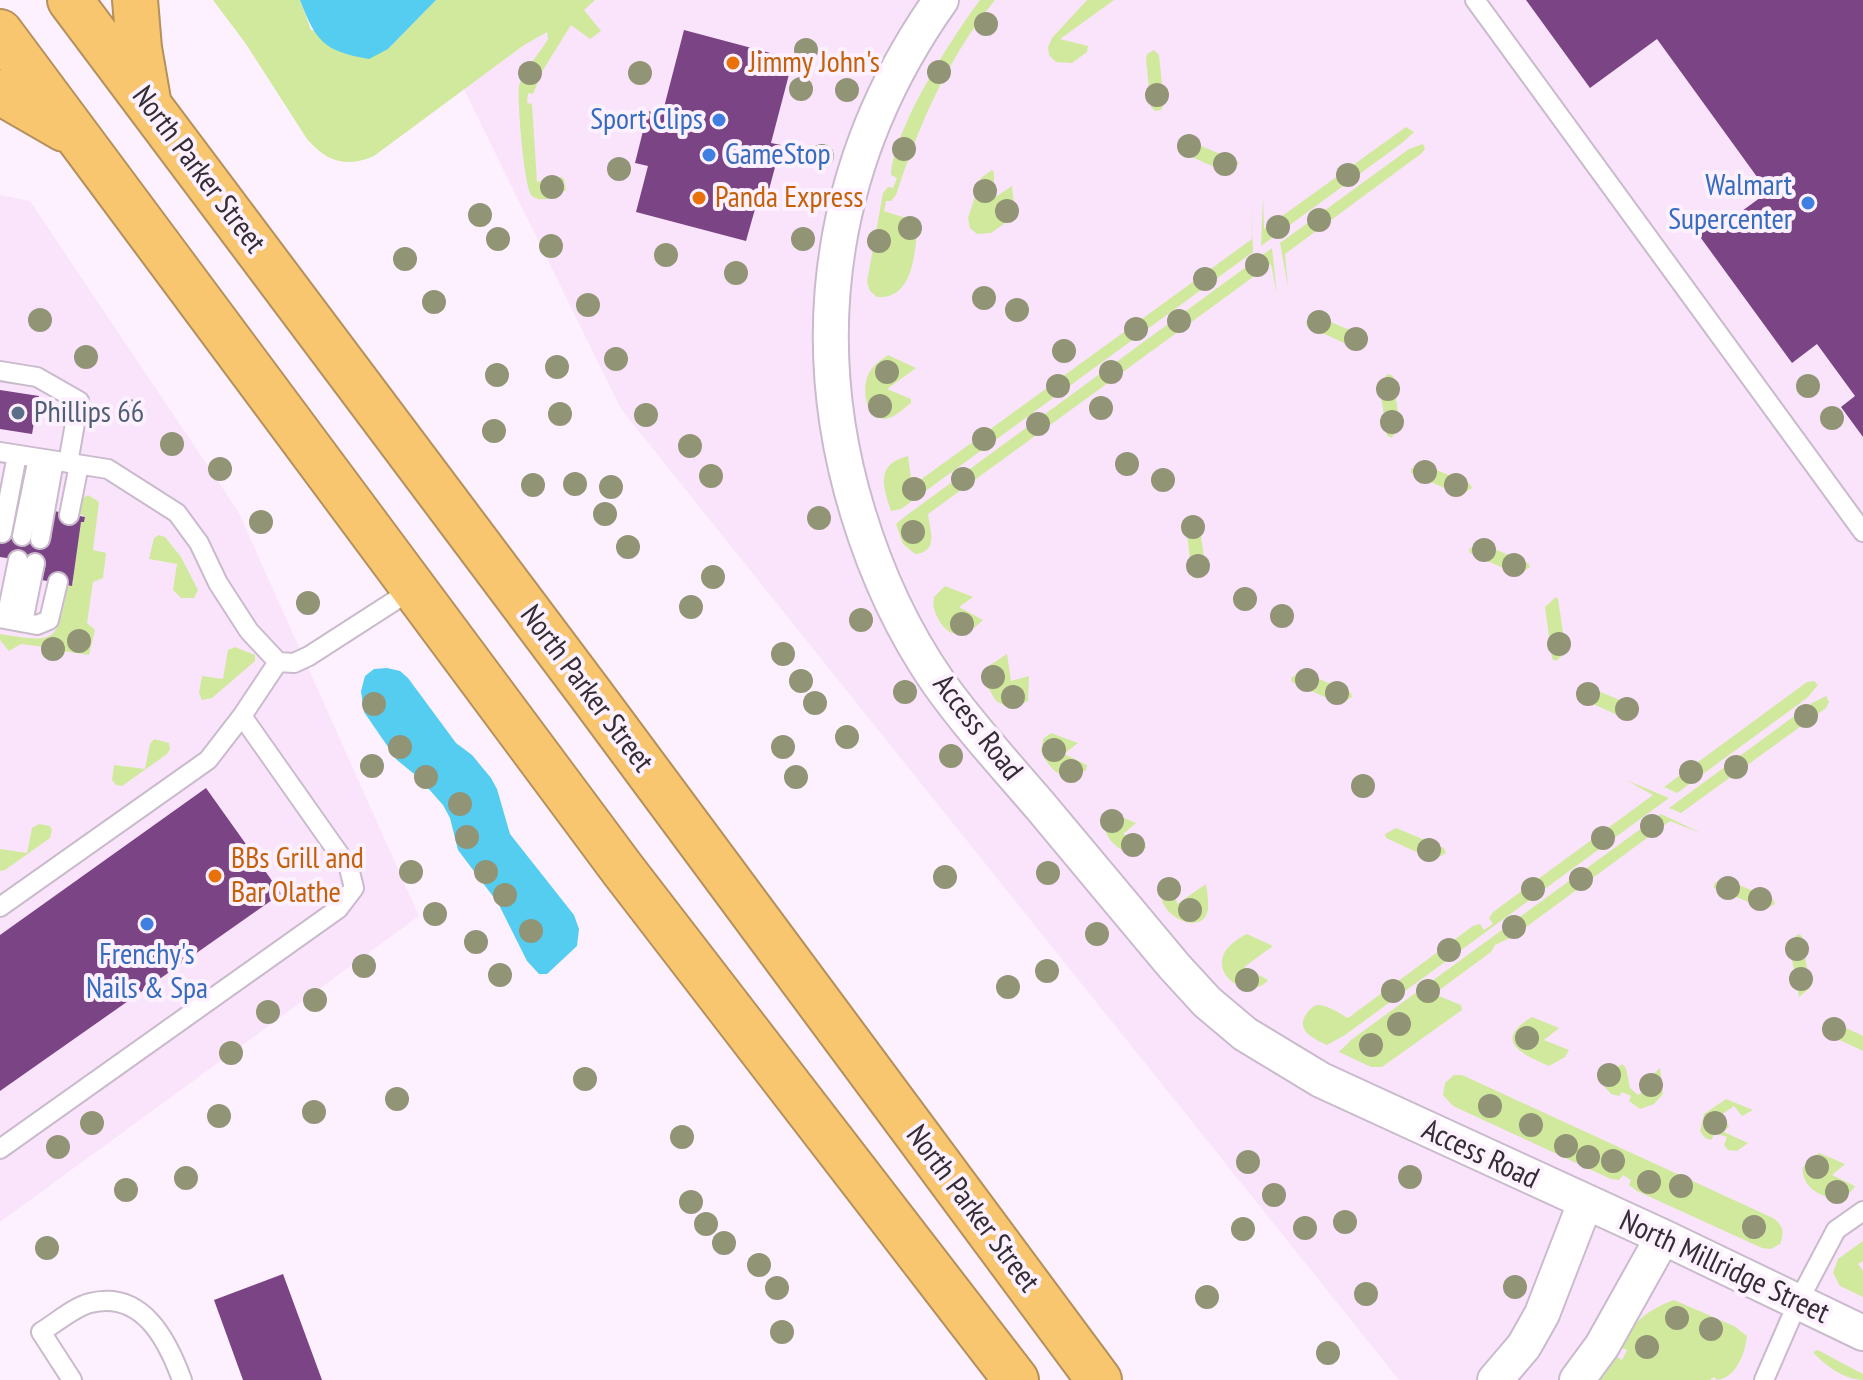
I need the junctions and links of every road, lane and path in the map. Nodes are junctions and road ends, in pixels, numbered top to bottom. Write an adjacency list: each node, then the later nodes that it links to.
1 (70, 0): 7 (highway, North Parker Street)
2 (135, 0): 7 (highway)
3 (941, 0): 24 (street, Access Road)
4 (1475, 0): 13 (lane)
5 (0, 32): 8 (highway)
6 (0, 92): 8 (highway)
7 (150, 106): 32 (highway, North Parker Street)
8 (77, 137): 18 (highway)
9 (0, 371): 11 (lane)
10 (9, 454): 11 (lane); 14 (lane)
11 (60, 462): 12 (lane); 15 (lane); 20 (lane)
12 (69, 515)
13 (1863, 532)
14 (2, 533)
15 (31, 537)
16 (26, 561): 19 (lane)
17 (58, 582): 19 (lane)
18 (413, 589): 20 (lane); 31 (highway)
19 (10, 620)
20 (278, 662): 21 (lane)
21 (242, 716): 22 (lane); 23 (lane)
22 (0, 907)
23 (0, 1149)
24 (1585, 1203): 26 (street, North Millridge Street); 33 (street)
25 (1863, 1211): 27 (lane)
26 (1663, 1237): 27 (street, North Millridge Street); 34 (street)
27 (1798, 1302): 28 (street, North Millridge Street); 35 (lane)
28 (1863, 1333)
29 (72, 1380): 30 (lane)
30 (182, 1380)
31 (1016, 1380)
32 (1099, 1380)
33 (1495, 1380)
34 (1577, 1380)
35 (1764, 1380)

